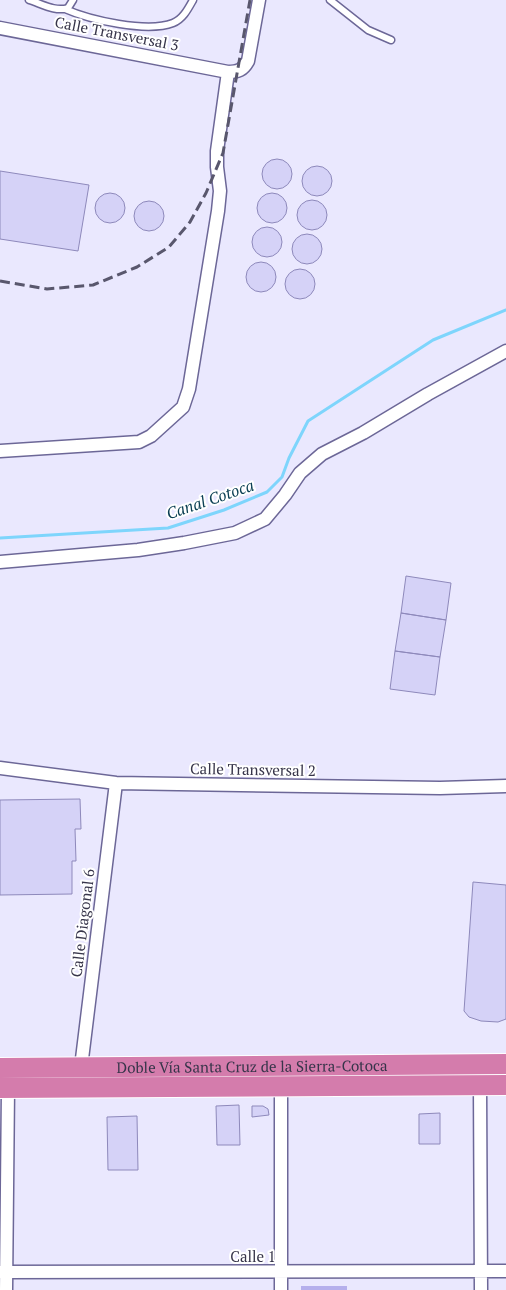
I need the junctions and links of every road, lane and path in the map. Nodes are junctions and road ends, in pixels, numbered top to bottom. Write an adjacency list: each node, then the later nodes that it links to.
1 (29, 0): 6 (lane)
2 (73, 0): 6 (lane)
3 (193, 0): 6 (lane)
4 (259, 0): 9 (street)
5 (330, 0): 8 (lane)
6 (65, 9)
7 (0, 28): 9 (street, Calle Transversal 3)
8 (391, 40)
9 (228, 72): 11 (street)
10 (506, 351): 12 (street)
11 (0, 451)
12 (0, 562)
13 (0, 768): 14 (street, Calle Transversal 2)
14 (116, 783): 15 (street, Calle Transversal 2); 17 (street, Calle Diagonal 6)
15 (506, 786)
16 (506, 1064): 17 (highway, Doble Vía Santa Cruz de la Sierra-Cotoca)
17 (81, 1067): 18 (highway, Doble Vía Santa Cruz de la Sierra-Cotoca)
18 (0, 1068)
19 (480, 1085): 20 (highway, Doble Vía Santa Cruz de la Sierra-Cotoca); 21 (highway, Doble Vía Santa Cruz de la Sierra-Cotoca); 23 (street)
20 (506, 1085)
21 (281, 1086): 22 (highway, Doble Vía Santa Cruz de la Sierra-Cotoca); 26 (street)
22 (4, 1088): 25 (street)
23 (480, 1271): 24 (street, Calle 1); 26 (street, Calle 1); 29 (street)
24 (506, 1271)
25 (3, 1272): 26 (street, Calle 1); 27 (street)
26 (281, 1272): 28 (street)
27 (6, 1290)
28 (281, 1290)
29 (481, 1290)

